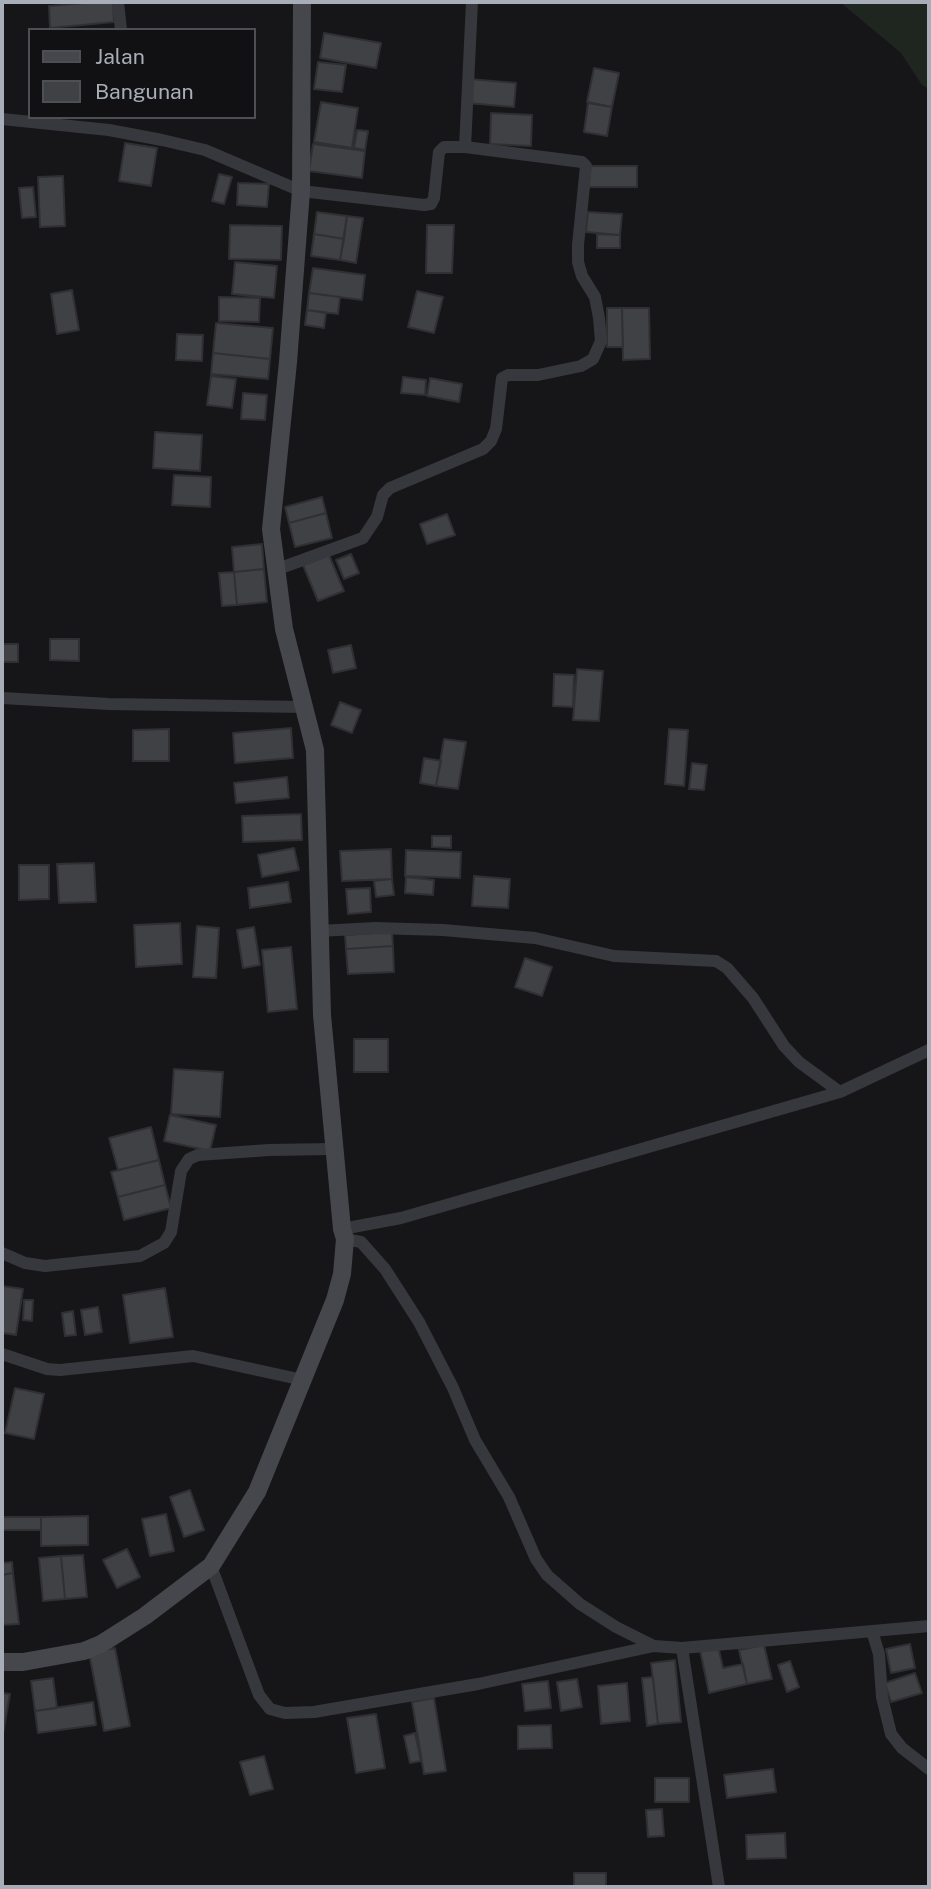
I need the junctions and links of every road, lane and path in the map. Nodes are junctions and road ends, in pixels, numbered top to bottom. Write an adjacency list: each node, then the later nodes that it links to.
1 (118, 2): 4 (street)
2 (302, 2): 8 (street)
3 (472, 2): 7 (street)
4 (121, 28)
5 (2, 119): 6 (street)
6 (110, 124): 8 (street)
7 (465, 147): 8 (street); 9 (street)
8 (301, 191): 9 (street)
9 (275, 570): 11 (street)
10 (2, 698): 11 (street)
11 (304, 707): 12 (street)
12 (319, 931): 14 (street); 15 (street)
13 (929, 1050): 14 (street)
14 (839, 1092): 16 (street)
15 (334, 1149): 16 (street); 17 (street)
16 (343, 1234): 19 (street); 23 (street)
17 (2, 1253)
18 (2, 1354): 19 (street)
19 (303, 1380): 20 (street)
20 (211, 1566): 23 (street); 25 (street)
21 (929, 1626): 22 (street)
22 (873, 1631): 24 (street); 26 (street)
23 (654, 1646): 24 (street)
24 (681, 1648): 27 (street)
25 (2, 1662)
26 (929, 1769)
27 (719, 1887)

